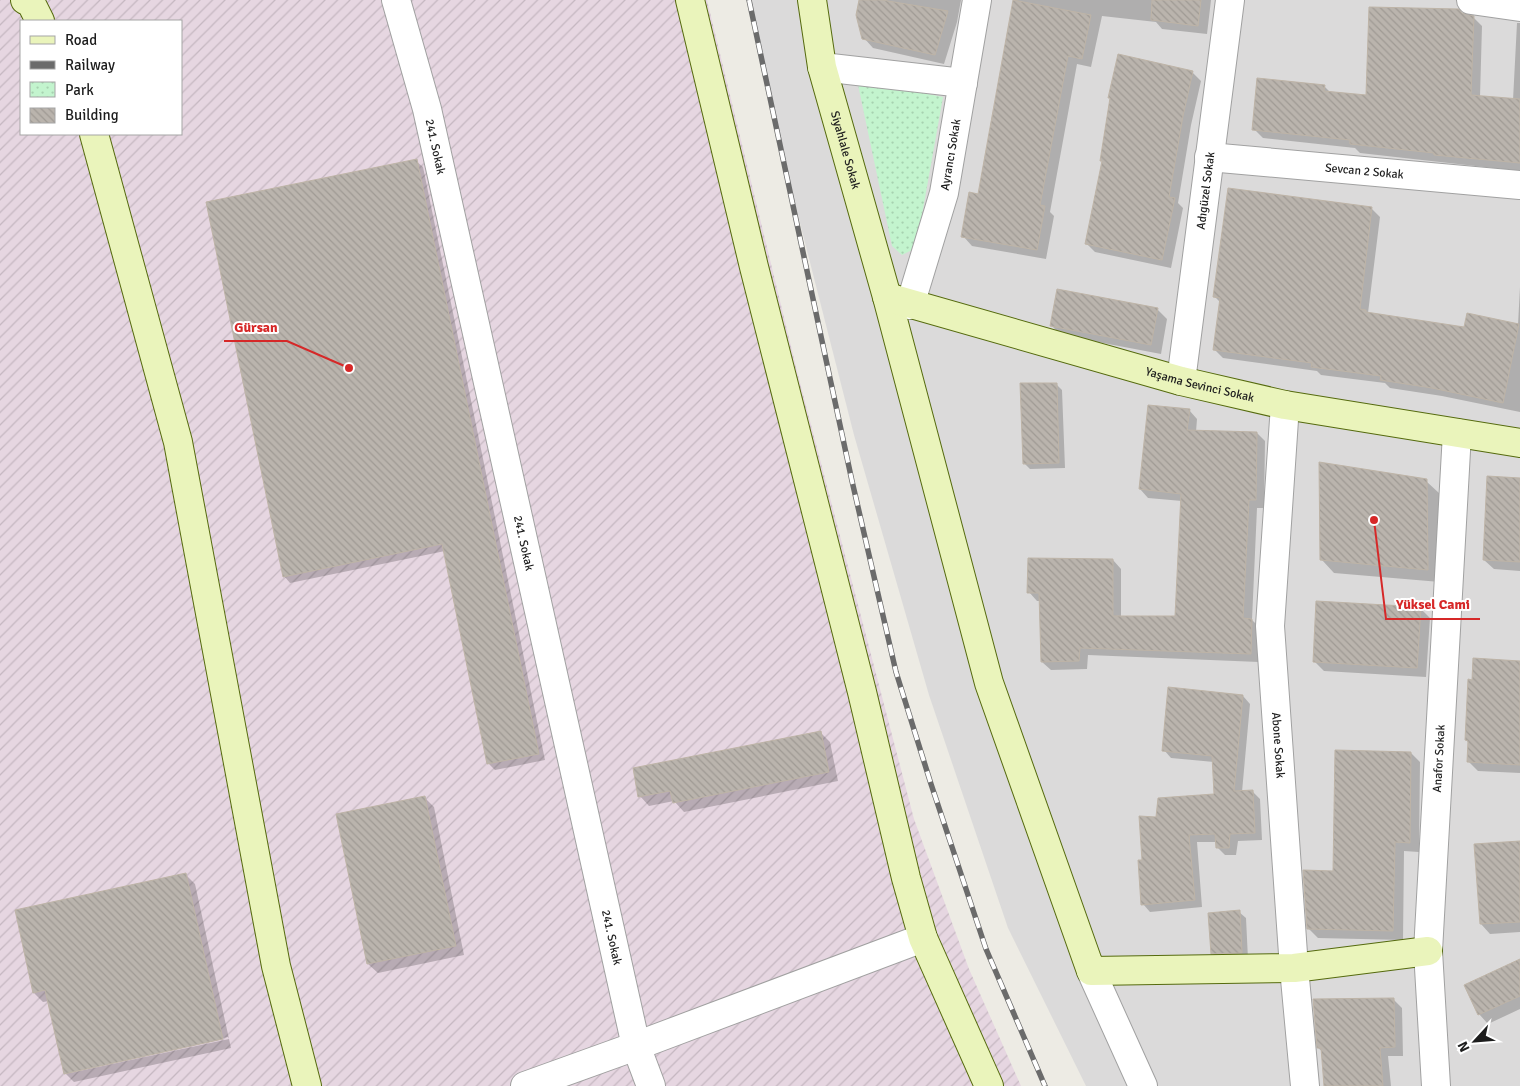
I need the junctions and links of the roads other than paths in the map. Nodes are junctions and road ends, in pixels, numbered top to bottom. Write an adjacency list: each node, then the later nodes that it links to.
1 (25, 0): 9 (street)
2 (396, 0): 24 (street, 241. Sokak)
3 (690, 0): 20 (street)
4 (812, 0): 10 (street, Siyahlale Sokak)
5 (977, 0): 11 (street, Ayrancı Sokak)
6 (1230, 0): 13 (street, Adıgüzel Sokak)
7 (1471, 0): 8 (street)
8 (1520, 7)
9 (40, 20)
10 (822, 67): 11 (street); 15 (street, Siyahlale Sokak)
11 (963, 83): 15 (street, Ayrancı Sokak)
12 (94, 135): 25 (street)
13 (1209, 157): 14 (street, Sevcan 2 Sokak); 16 (street, Adıgüzel Sokak)
14 (1520, 186)
15 (898, 301): 16 (street, Yaşama Sevinci Sokak); 23 (street, Siyahlale Sokak)
16 (1181, 381): 17 (street, Yaşama Sevinci Sokak)
17 (1285, 405): 18 (street, Yaşama Sevinci Sokak); 22 (street, Abone Sokak)
18 (1457, 433): 19 (street, Yaşama Sevinci Sokak); 21 (street, Anafor Sokak)
19 (1520, 443)
20 (923, 938): 24 (street); 28 (street)
21 (1428, 950): 22 (street); 31 (street, Anafor Sokak)
22 (1294, 968): 23 (street); 30 (street, Abone Sokak)
23 (1091, 971): 29 (street)
24 (636, 1046): 26 (street); 27 (street, 241. Sokak)
25 (307, 1086)
26 (524, 1086)
27 (651, 1086)
28 (989, 1086)
29 (1143, 1086)
30 (1305, 1086)
31 (1436, 1086)

